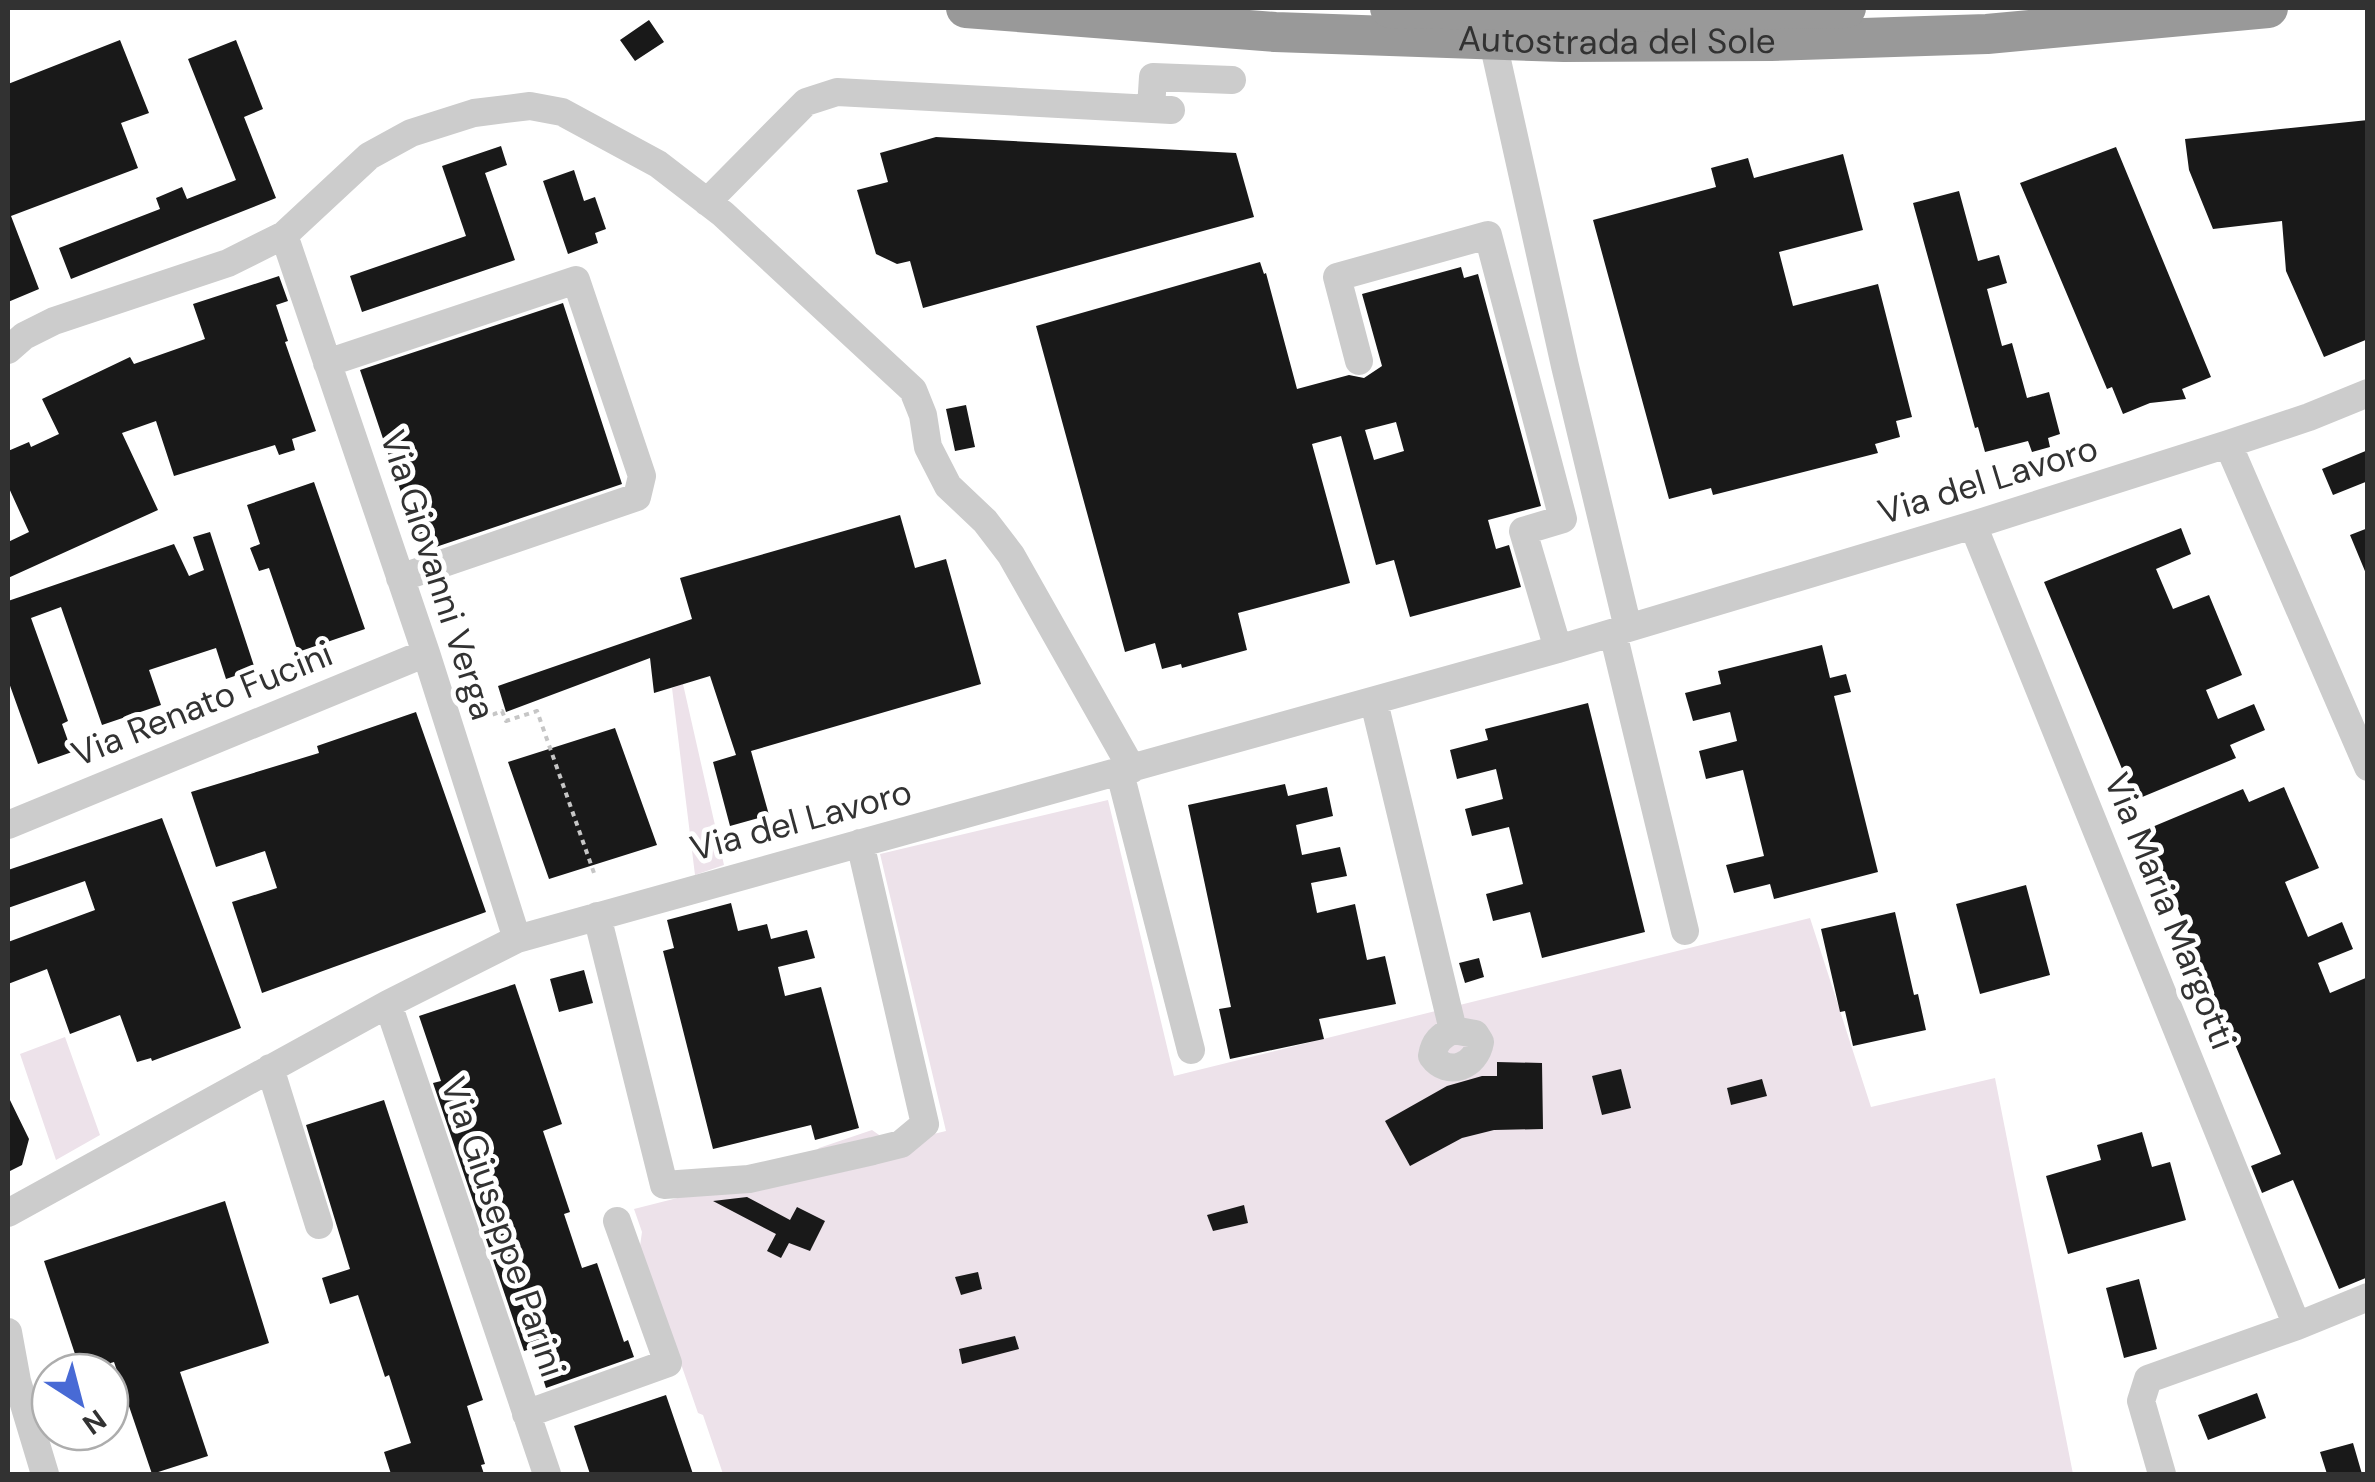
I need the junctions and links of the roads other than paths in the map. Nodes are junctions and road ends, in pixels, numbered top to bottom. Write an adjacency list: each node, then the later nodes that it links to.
1 (966, 8): 5 (highway, Autostrada del Sole)
2 (1390, 8): 4 (highway, Autostrada del Sole)
3 (1486, 8): 16 (street)
4 (1846, 8)
5 (2268, 8)
6 (1232, 80): 7 (street)
7 (707, 202): 8 (street); 21 (street)
8 (284, 236): 9 (street); 11 (street, Via Giovanni Verga)
9 (8, 350)
10 (1359, 361): 17 (street)
11 (327, 363): 15 (street, Via Giovanni Verga); 15 (street)
12 (2368, 393): 13 (street, Via del Lavoro)
13 (2228, 444): 14 (street, Via del Lavoro); 20 (street)
14 (1973, 525): 16 (street, Via del Lavoro); 37 (street, Via Maria Margotti)
15 (400, 578): 18 (street, Via Giovanni Verga)
16 (1621, 631): 17 (street, Via del Lavoro); 25 (street)
17 (1558, 649): 19 (street, Via del Lavoro)
18 (426, 653): 22 (street, Via Renato Fucini); 26 (street, Via Giovanni Verga)
19 (1374, 702): 21 (street, Via del Lavoro); 28 (street)
20 (2368, 767)
21 (1126, 770): 23 (street, Via del Lavoro); 29 (street)
22 (8, 825)
23 (860, 843): 24 (street, Via del Lavoro); 24 (street)
24 (598, 916): 26 (street, Via del Lavoro)
25 (1685, 931)
26 (517, 939): 27 (street, Via del Lavoro)
27 (388, 1004): 30 (street, Via del Lavoro); 40 (street, Via Giuseppe Parini)
28 (1453, 1030)
29 (1192, 1050)
30 (270, 1068): 31 (street, Via del Lavoro); 34 (street)
31 (38, 1195): 32 (street, Via del Lavoro); 35 (street, Via del Lavoro)
32 (8, 1214)
33 (617, 1222): 40 (street)
34 (319, 1225)
35 (8, 1235)
36 (2368, 1297): 37 (street)
37 (2297, 1326): 43 (street)
38 (8, 1332): 39 (street)
39 (12, 1372): 41 (street)
40 (526, 1414): 42 (street, Via Giuseppe Parini)
41 (45, 1474)
42 (546, 1474)
43 (2162, 1474)

